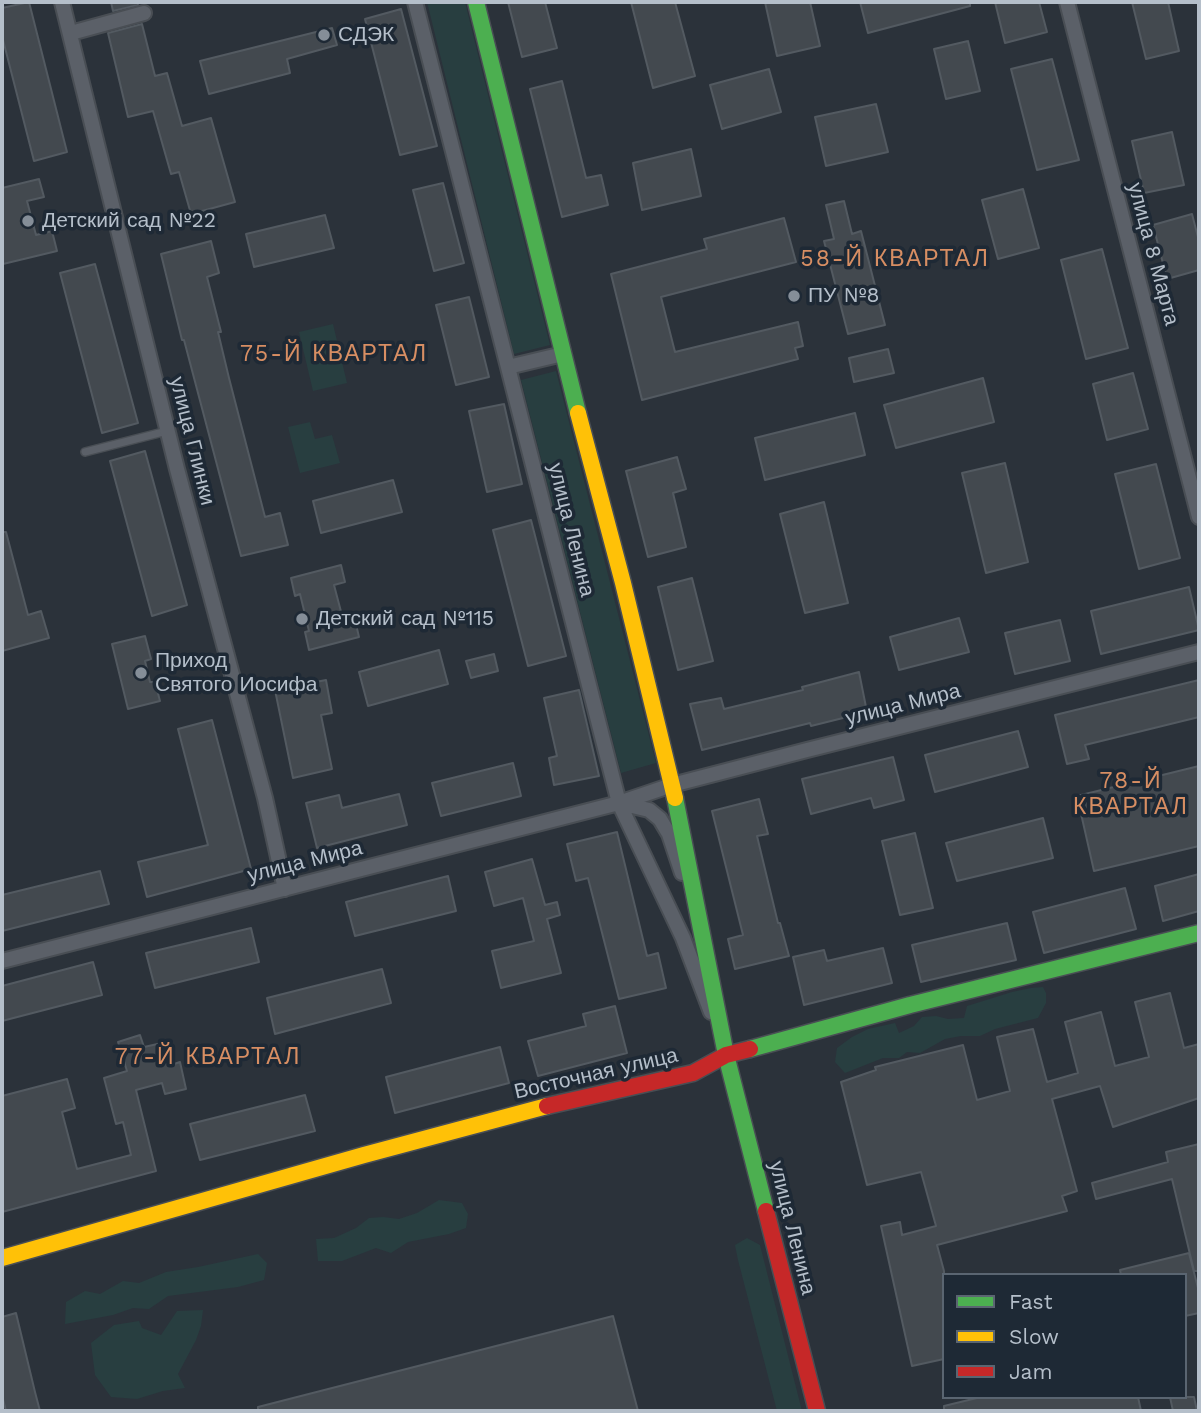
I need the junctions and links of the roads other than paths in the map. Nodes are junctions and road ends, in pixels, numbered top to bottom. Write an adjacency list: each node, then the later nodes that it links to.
1 (62, 2): 6 (street, улица Глинки)
2 (415, 2): 8 (street, улица Ленина)
3 (476, 2): 7 (street, улица Ленина)
4 (1066, 2): 11 (street, улица 8 Марта)
5 (144, 13): 6 (street)
6 (71, 33): 9 (street, улица Глинки)
7 (563, 354): 8 (street); 13 (street, улица Ленина)
8 (508, 367): 14 (street, улица Ленина)
9 (167, 431): 10 (lane); 15 (street, улица Глинки)
10 (85, 452)
11 (1199, 517)
12 (1199, 652): 13 (street, улица Мира)
13 (673, 785): 14 (street, улица Мира); 16 (street, улица Ленина)
14 (619, 803): 15 (street, улица Мира); 16 (street); 19 (street, улица Ленина)
15 (285, 889): 18 (street, улица Мира)
16 (698, 919): 19 (street, улица Ленина)
17 (1199, 933): 19 (street, Восточная улица)
18 (2, 961)
19 (726, 1055): 20 (street, Восточная улица); 21 (street, улица Ленина)
20 (2, 1258)
21 (817, 1411)

